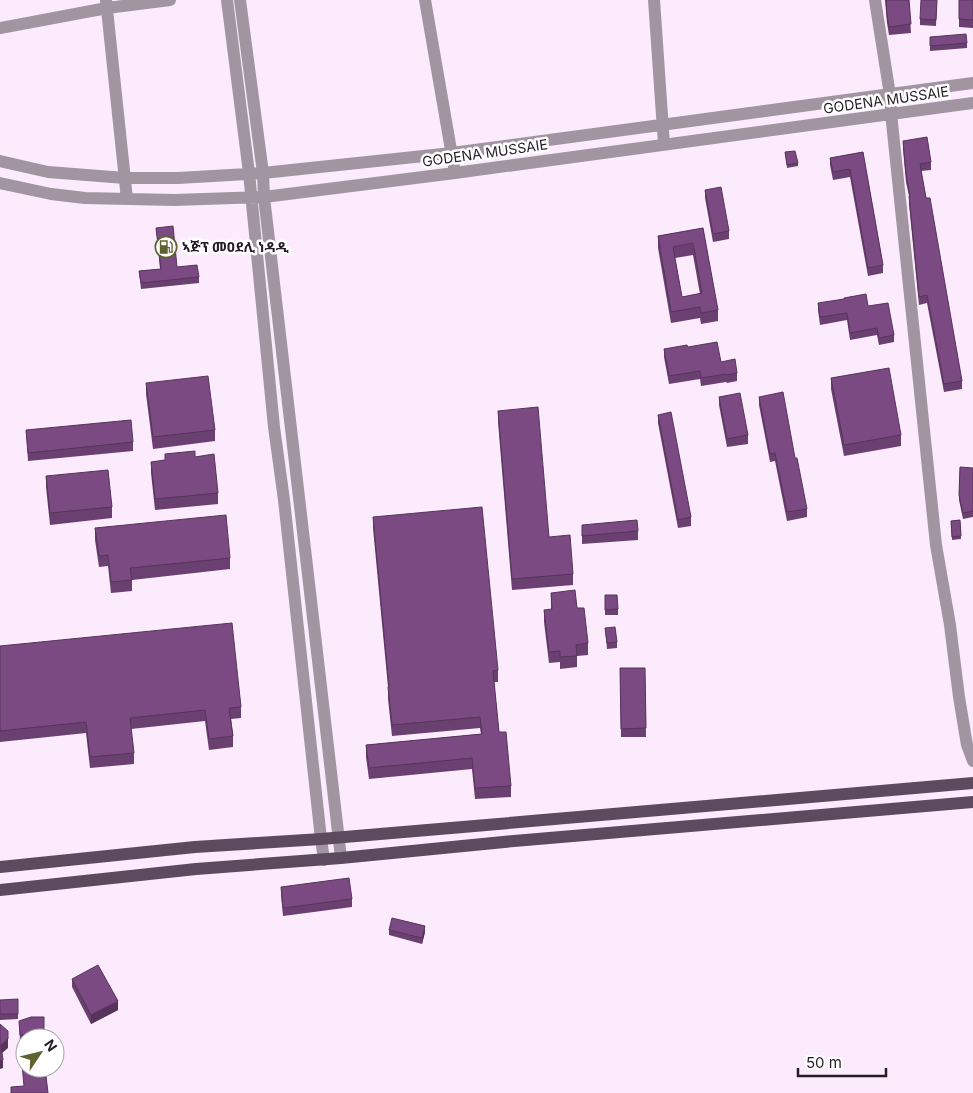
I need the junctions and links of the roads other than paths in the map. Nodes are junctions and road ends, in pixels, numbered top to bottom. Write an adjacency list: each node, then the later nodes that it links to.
1 (170, 0): 7 (street)
2 (227, 0): 17 (street)
3 (240, 0): 18 (street)
4 (425, 0): 15 (street)
5 (654, 0): 13 (street)
6 (875, 0): 10 (street)
7 (106, 4): 8 (street); 20 (street)
8 (0, 28)
9 (973, 83): 10 (street, GODENA MUSSAIE)
10 (890, 95): 12 (street); 13 (street, GODENA MUSSAIE)
11 (973, 103): 12 (street, GODENA MUSSAIE)
12 (891, 114): 14 (street, GODENA MUSSAIE); 25 (street)
13 (662, 125): 14 (street); 15 (street, GODENA MUSSAIE)
14 (664, 144): 19 (street, GODENA MUSSAIE)
15 (452, 153): 18 (street, GODENA MUSSAIE); 19 (street)
16 (0, 161): 20 (street, GODENA MUSSAIE)
17 (249, 173): 18 (street, GODENA MUSSAIE); 20 (street, GODENA MUSSAIE); 23 (street)
18 (262, 173): 22 (street)
19 (455, 173): 22 (street, GODENA MUSSAIE)
20 (125, 178): 24 (street)
21 (0, 183): 24 (street, GODENA MUSSAIE)
22 (264, 196): 23 (street, GODENA MUSSAIE); 31 (street)
23 (250, 197): 24 (street, GODENA MUSSAIE); 32 (street)
24 (127, 199)
25 (973, 761)
26 (973, 783): 27 (main road)
27 (814, 797): 29 (main road); 30 (main road)
28 (973, 802): 29 (main road)
29 (814, 816): 33 (main road)
30 (514, 823): 31 (main road); 33 (main road)
31 (338, 837): 32 (main road); 35 (street)
32 (321, 839): 34 (main road); 36 (street)
33 (514, 841): 35 (main road)
34 (195, 847): 37 (main road); 38 (main road)
35 (341, 858): 36 (main road)
36 (324, 860): 38 (main road)
37 (0, 867)
38 (196, 869): 39 (main road)
39 (0, 890)

